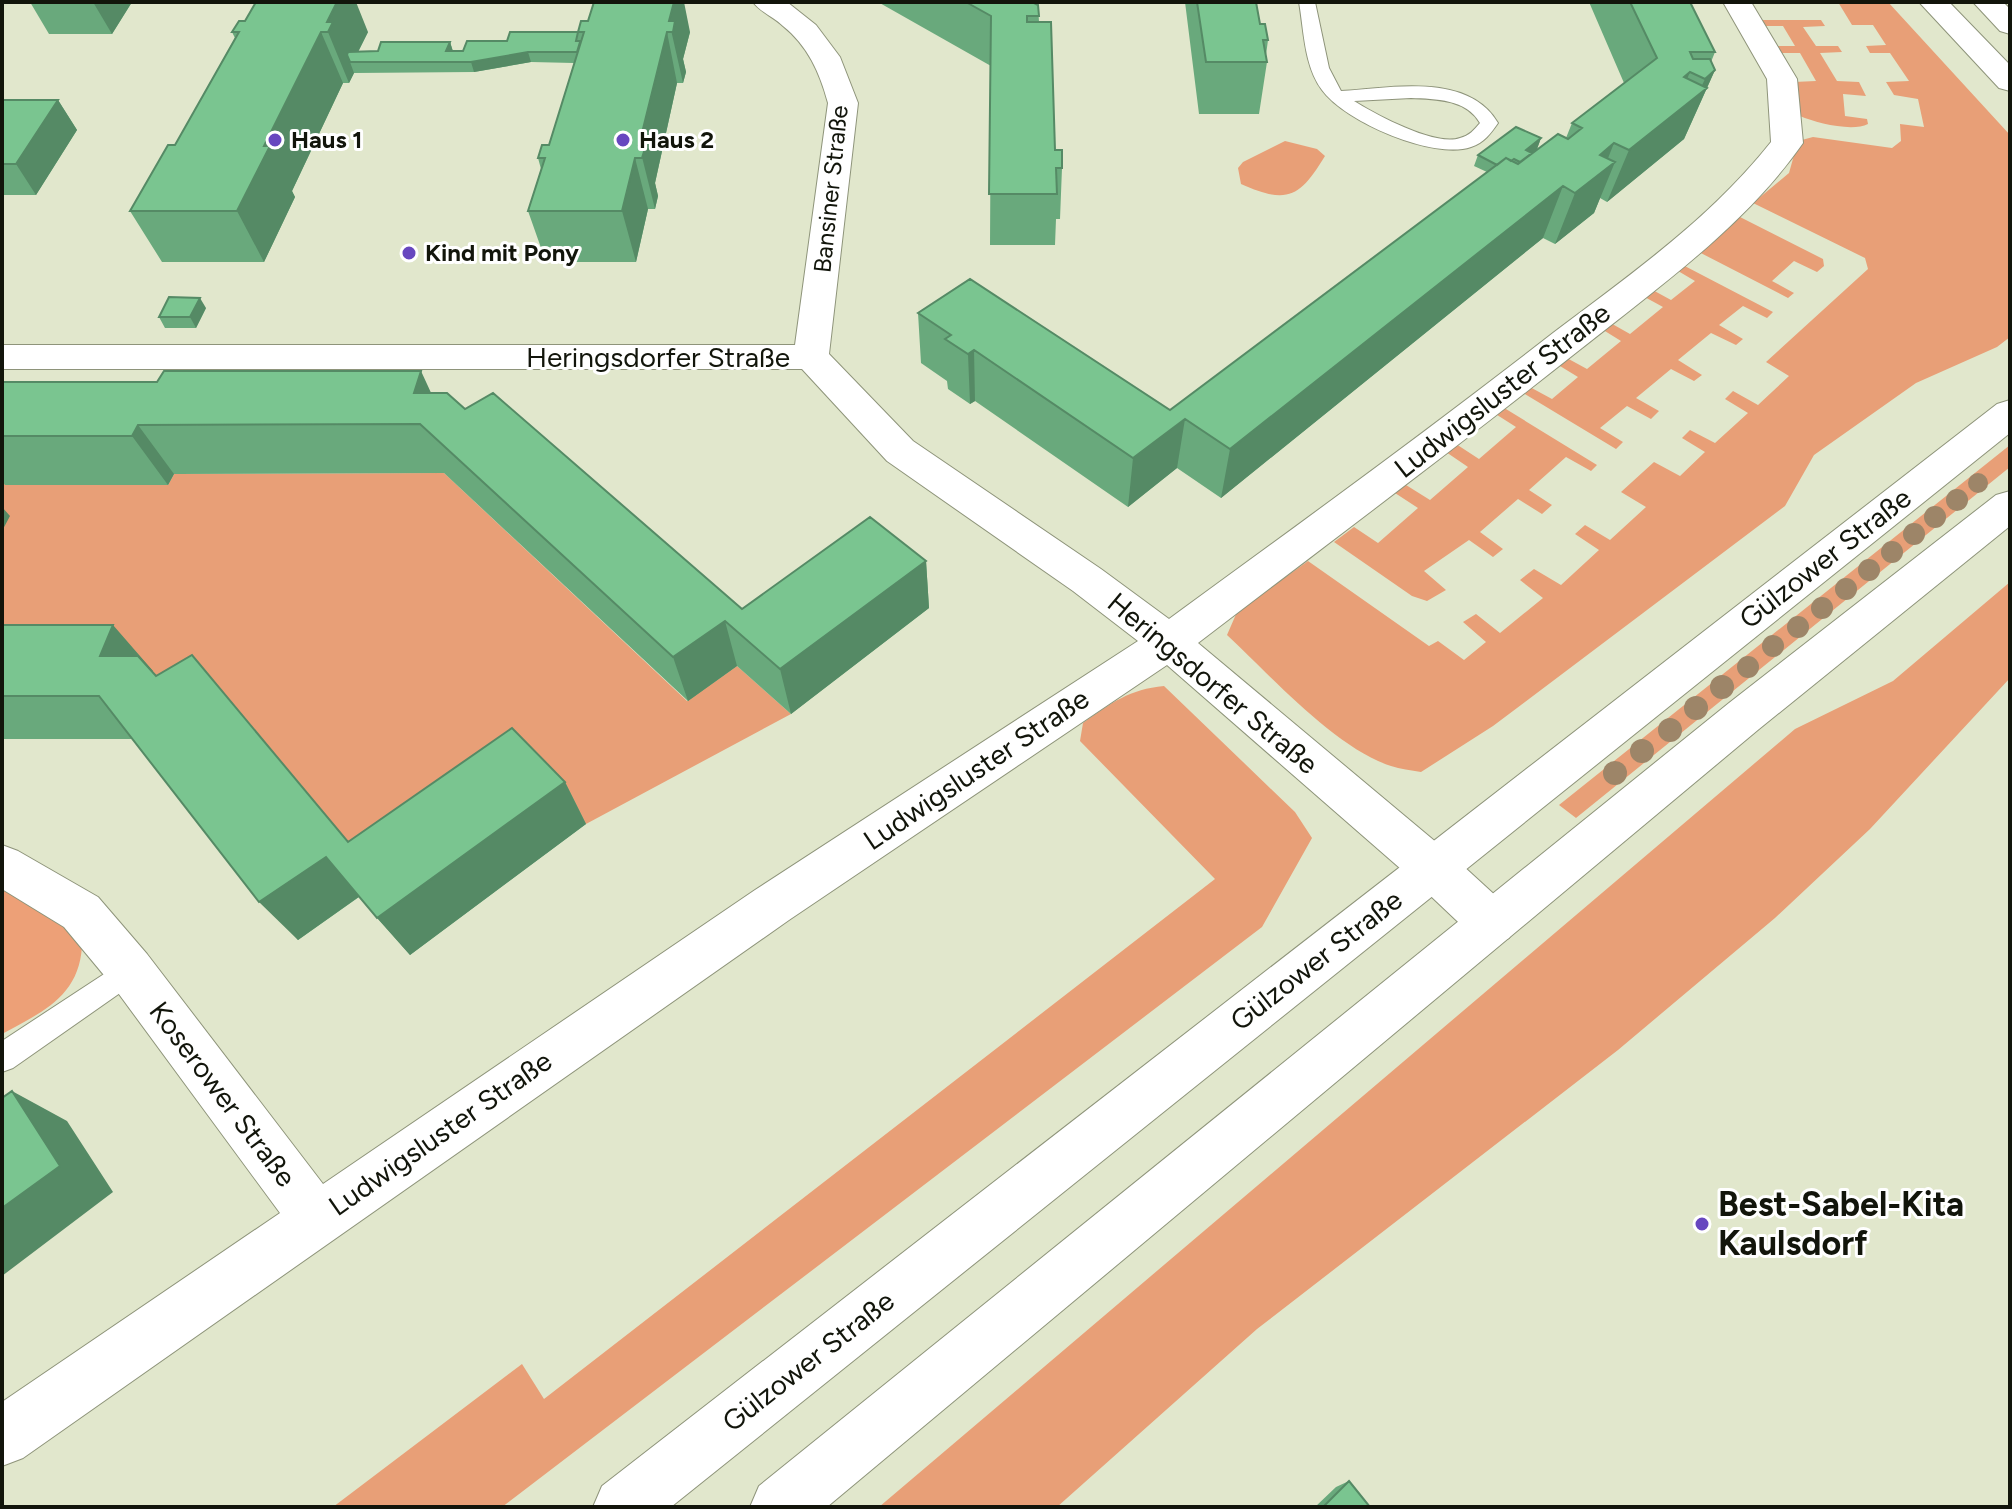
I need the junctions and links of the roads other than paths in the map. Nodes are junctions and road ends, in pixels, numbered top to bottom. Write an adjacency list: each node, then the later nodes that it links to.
1 (767, 2): 10 (street, Bansiner Straße)
2 (1307, 2): 8 (lane)
3 (1737, 2): 13 (street, Ludwigsluster Straße)
4 (1933, 2): 7 (street)
5 (1987, 2): 6 (street)
6 (2010, 25)
7 (2010, 82)
8 (1338, 96): 8 (lane)
9 (2, 357): 10 (street, Heringsdorfer Straße)
10 (811, 357): 13 (street, Heringsdorfer Straße)
11 (2010, 413): 15 (street, Gülzower Straße)
12 (2010, 505): 16 (street)
13 (1169, 642): 15 (street, Heringsdorfer Straße); 19 (street, Ludwigsluster Straße)
14 (2, 865): 17 (street, Koserower Straße)
15 (1433, 868): 16 (street, Heringsdorfer Straße); 21 (street, Gülzower Straße)
16 (1492, 923): 22 (street)
17 (130, 970): 18 (lane); 19 (street, Koserower Straße)
18 (2, 1058)
19 (317, 1219): 20 (street, Ludwigsluster Straße)
20 (2, 1437)
21 (623, 1507)
22 (780, 1507)

